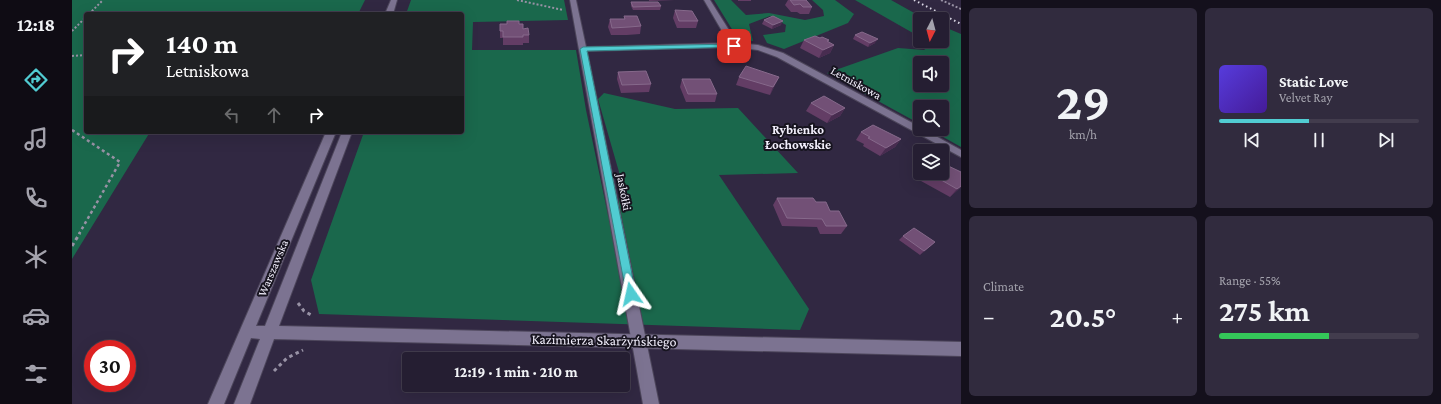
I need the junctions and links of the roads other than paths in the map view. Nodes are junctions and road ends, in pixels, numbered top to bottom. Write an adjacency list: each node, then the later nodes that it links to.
1 (394, 0): 4 (street)
2 (573, 0): 6 (street)
3 (707, 0): 5 (street)
4 (390, 12)
5 (734, 46): 6 (street, Letniskowa); 9 (street, Letniskowa)
6 (583, 49): 12 (street, Jaskółki)
7 (329, 134): 10 (street, Warszawska)
8 (347, 134): 11 (street, Warszawska)
9 (961, 154)
10 (246, 332): 11 (street, Kazimierza Skarżyńskiego); 14 (street, Warszawska)
11 (270, 333): 12 (street, Kazimierza Skarżyńskiego); 15 (street, Warszawska)
12 (640, 341): 13 (street, Kazimierza Skarżyńskiego); 16 (street, Jaskółki)
13 (961, 349)
14 (216, 404)
15 (242, 404)
16 (651, 404)

